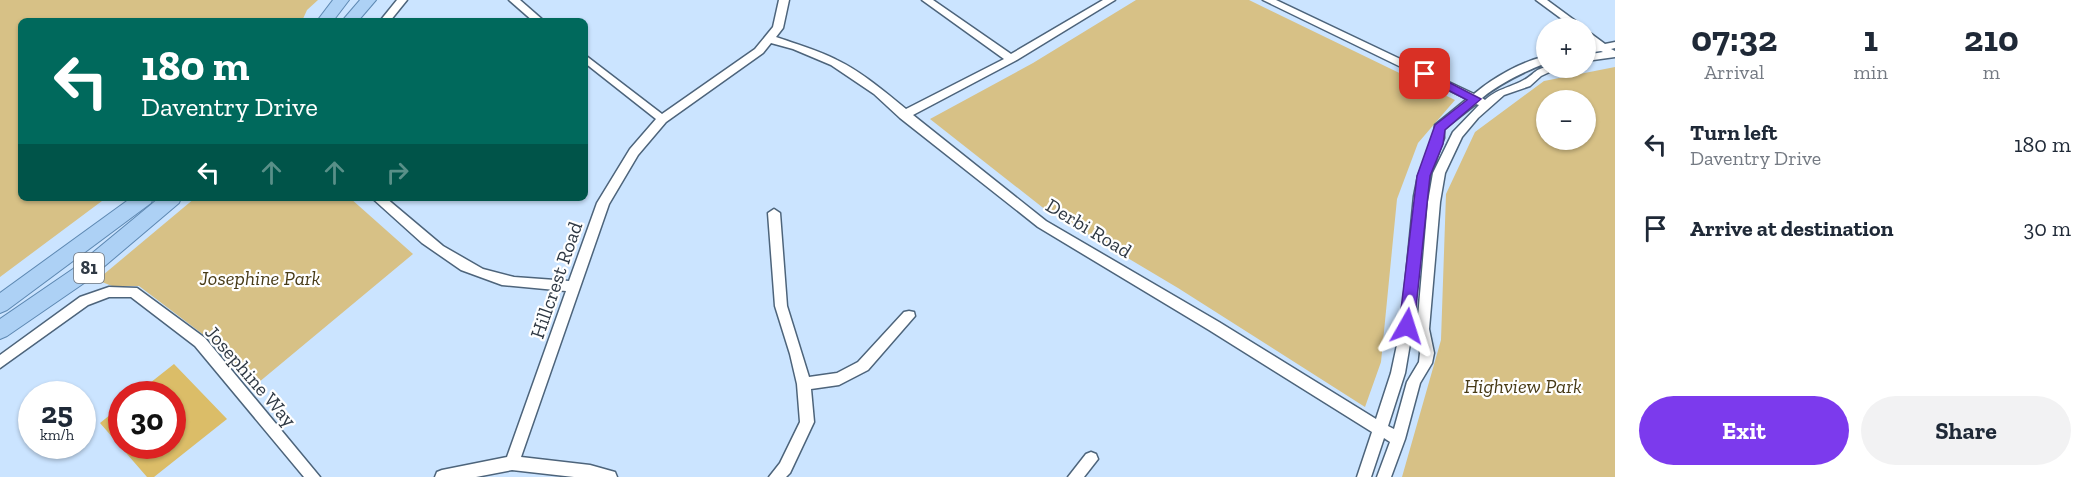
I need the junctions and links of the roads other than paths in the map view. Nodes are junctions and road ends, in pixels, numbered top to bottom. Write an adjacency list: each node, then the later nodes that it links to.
1 (341, 0): 10 (main road)
2 (368, 0): 11 (main road)
3 (402, 0): 12 (street)
4 (514, 0): 13 (street)
5 (784, 0): 15 (street, Hillcrest Road)
6 (927, 0): 21 (street)
7 (1110, 0): 21 (street)
8 (1268, 0): 25 (street)
9 (1541, 0): 14 (street)
10 (327, 18)
11 (353, 18)
12 (387, 18)
13 (535, 18)
14 (1566, 18)
15 (770, 39): 26 (street, Derbi Road); 27 (street, Hillcrest Road)
16 (1596, 42): 17 (street)
17 (1602, 47): 18 (street); 19 (street)
18 (1596, 48)
19 (1614, 51): 20 (street)
20 (1596, 56)
21 (1011, 59): 26 (street)
22 (588, 60): 27 (street)
23 (1536, 63): 25 (street)
24 (1536, 75): 25 (street)
25 (1480, 102): 38 (street); 39 (street)
26 (904, 115): 38 (street, Derbi Road)
27 (662, 119): 32 (street, Hillcrest Road)
28 (140, 201): 33 (main road, 81)
29 (168, 201): 35 (main road, 81)
30 (382, 201): 32 (street)
31 (774, 213): 37 (street)
32 (575, 287): 41 (street, Hillcrest Road)
33 (0, 304)
34 (909, 316): 37 (street)
35 (0, 330)
36 (0, 362): 42 (street, Josephine Way)
37 (804, 384): 45 (street)
38 (1381, 430): 39 (street, Derbi Road); 47 (street)
39 (1398, 439): 48 (street)
40 (1091, 459): 46 (street)
41 (512, 463): 43 (street); 44 (street)
42 (313, 477)
43 (442, 477)
44 (609, 477)
45 (776, 477)
46 (1075, 477)
47 (1364, 477)
48 (1384, 477)

